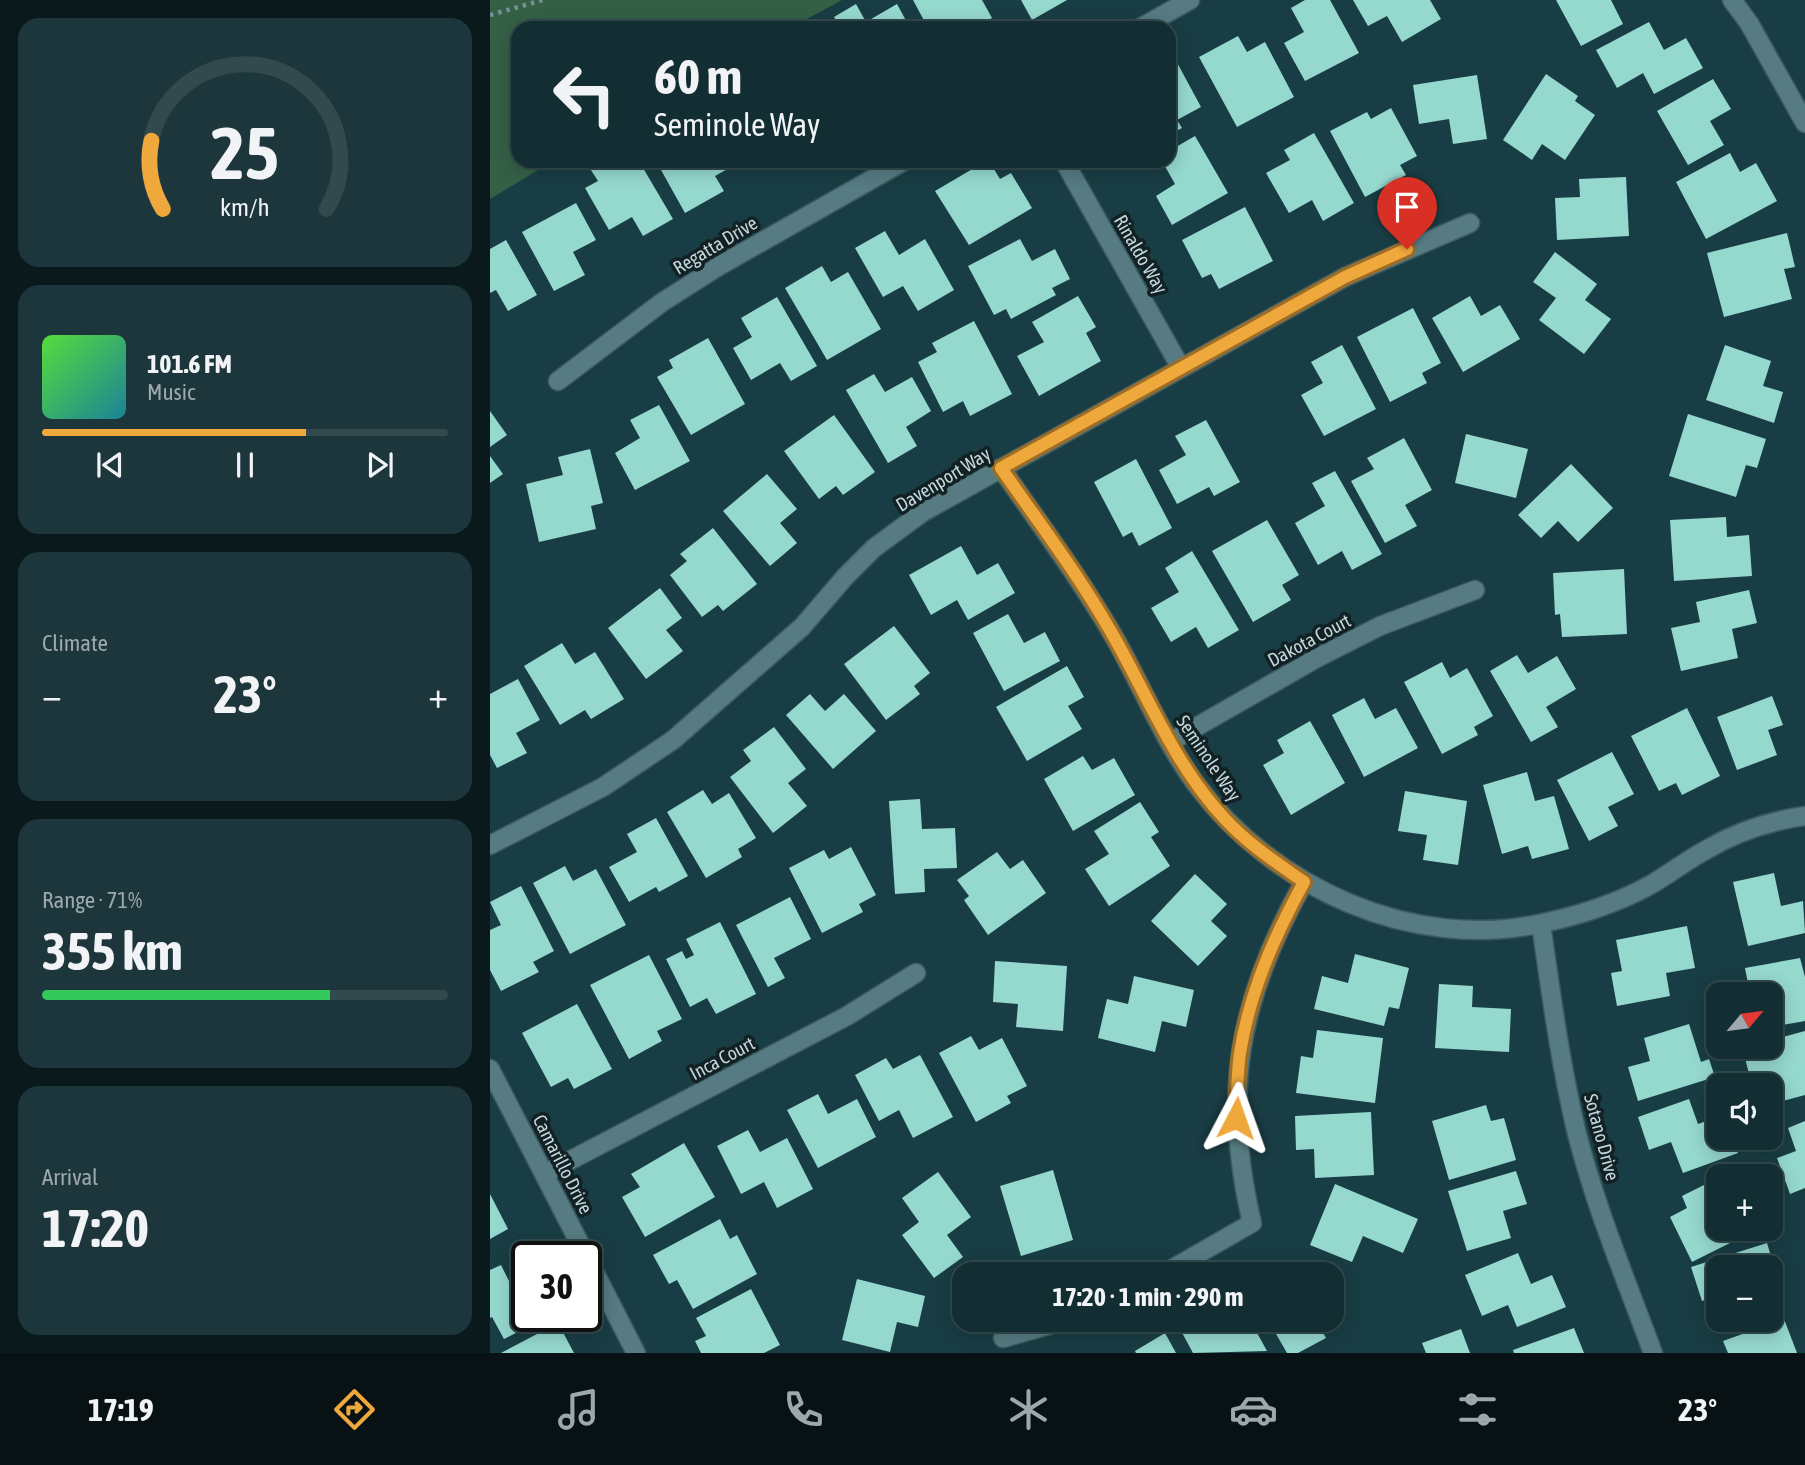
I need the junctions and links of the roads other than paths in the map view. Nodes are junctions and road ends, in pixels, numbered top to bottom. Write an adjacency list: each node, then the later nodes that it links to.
1 (1189, 0): 3 (street)
2 (1732, 0): 4 (street)
3 (1152, 21)
4 (1805, 123)
5 (892, 168): 9 (street, Regatta Drive)
6 (1068, 168): 8 (street, Rinaldo Way)
7 (1470, 222): 8 (street, Davenport Way)
8 (1181, 368): 10 (street, Davenport Way)
9 (558, 380)
10 (1001, 468): 12 (street, Seminole Way); 14 (street, Davenport Way)
11 (1475, 590): 12 (street, Dakota Court)
12 (1170, 742): 15 (street, Seminole Way)
13 (1805, 816): 16 (street, Seminole Way)
14 (490, 845)
15 (1304, 882): 16 (street, Seminole Way); 20 (street)
16 (1541, 924): 24 (street, Sotano Drive)
17 (916, 973): 19 (street, Inca Court)
18 (490, 1069): 19 (street, Camarillo Drive)
19 (544, 1174): 23 (street, Camarillo Drive)
20 (1184, 1262)
21 (1024, 1332): 22 (street)
22 (1003, 1338)
23 (636, 1353)
24 (1653, 1353)

